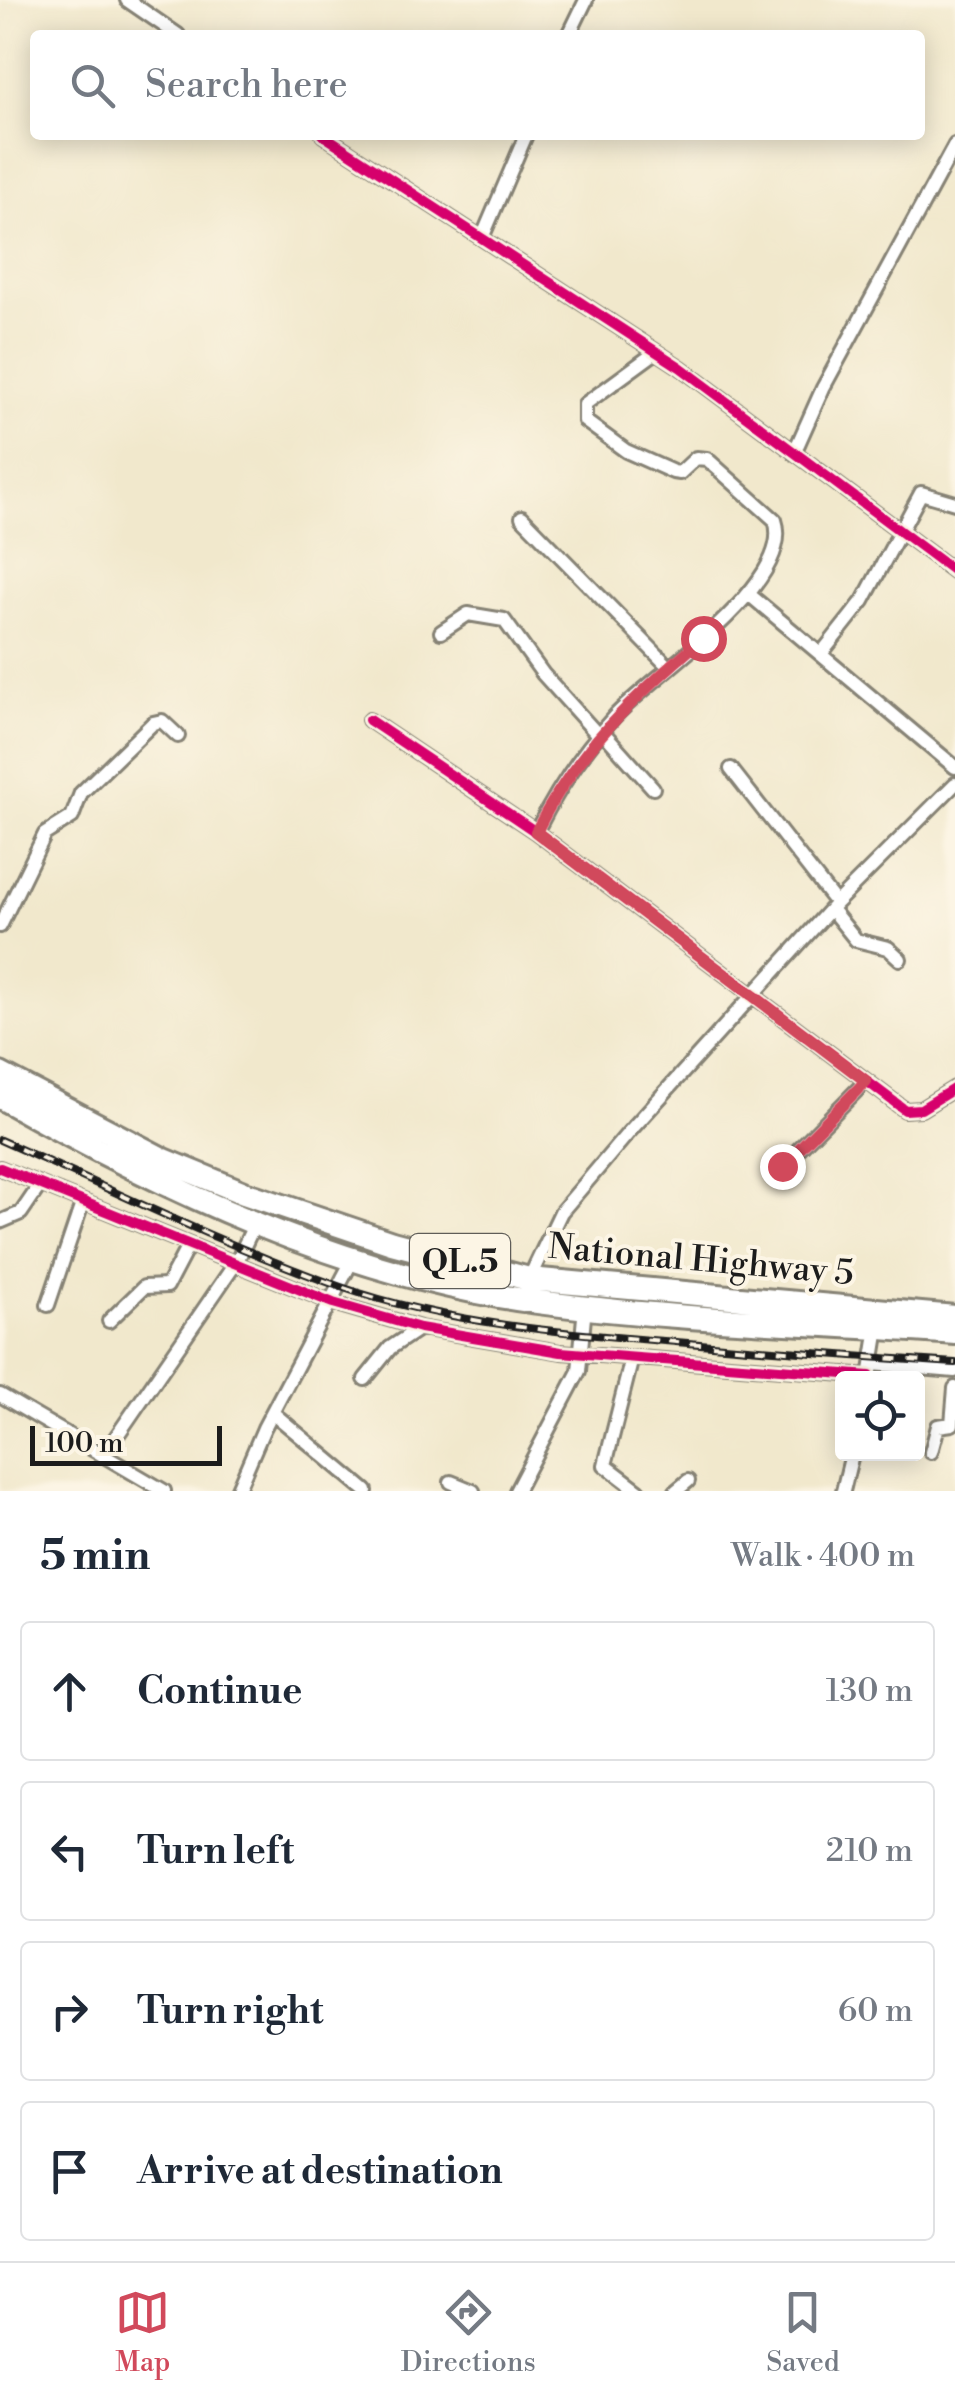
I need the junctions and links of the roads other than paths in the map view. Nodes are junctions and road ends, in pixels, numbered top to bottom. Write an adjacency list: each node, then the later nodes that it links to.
1 (128, 0): 3 (street)
2 (586, 0): 4 (street)
3 (171, 30)
4 (571, 30)
5 (331, 140): 8 (street)
6 (524, 140): 8 (street)
7 (955, 145): 10 (street)
8 (482, 238): 9 (street)
9 (656, 352): 10 (street); 15 (street)
10 (794, 453): 13 (street)
11 (955, 502): 13 (street)
12 (522, 517): 18 (street)
13 (902, 532): 14 (street); 17 (street)
14 (955, 572)
15 (751, 596): 17 (street); 18 (street)
16 (441, 632): 20 (street)
17 (821, 654): 22 (street)
18 (669, 667): 20 (street)
19 (369, 720): 26 (street)
20 (600, 733): 25 (street); 26 (street)
21 (178, 736): 28 (street)
22 (955, 767)
23 (731, 769): 27 (street)
24 (955, 784): 27 (street)
25 (653, 788)
26 (536, 832): 30 (street)
27 (833, 906): 29 (street); 30 (street)
28 (0, 926)
29 (900, 959)
30 (753, 995): 32 (street); 44 (street)
31 (0, 1074): 44 (highway, National Highway 5 / QL.5)
32 (866, 1081): 33 (street); 35 (street)
33 (955, 1088)
34 (0, 1097): 39 (highway, National Highway 5 / QL.5)
35 (782, 1166)
36 (0, 1168): 37 (street)
37 (40, 1185): 38 (street); 40 (street)
38 (82, 1204): 41 (street); 46 (street)
39 (256, 1221): 42 (highway, National Highway 5 / QL.5); 43 (street)
40 (0, 1222)
41 (188, 1246): 43 (street); 49 (street)
42 (354, 1257): 45 (street); 47 (highway, National Highway 5 / QL.5)
43 (237, 1261): 45 (street); 64 (street)
44 (529, 1280): 48 (highway, National Highway 5 / QL.5)
45 (332, 1303): 50 (street); 62 (street)
46 (48, 1306)
47 (585, 1306): 51 (highway, National Highway 5 / QL.5); 53 (street)
48 (955, 1317)
49 (109, 1321)
50 (420, 1328): 53 (street); 59 (street)
51 (878, 1328): 52 (highway, National Highway 5 / QL.5); 56 (street)
52 (955, 1333)
53 (584, 1352): 54 (street); 72 (street)
54 (632, 1358): 55 (street); 73 (street)
55 (839, 1371)
56 (871, 1371)
57 (925, 1372): 58 (street)
58 (955, 1372)
59 (365, 1378)
60 (955, 1388): 63 (street)
61 (0, 1395): 64 (street)
62 (273, 1413): 69 (street); 70 (street)
63 (931, 1452)
64 (102, 1456): 68 (street)
65 (850, 1461): 75 (street)
66 (688, 1481): 74 (street)
67 (450, 1482): 71 (street)
68 (164, 1491)
69 (237, 1491)
70 (366, 1491)
71 (473, 1491)
72 (516, 1491)
73 (639, 1491)
74 (676, 1491)
75 (843, 1491)

